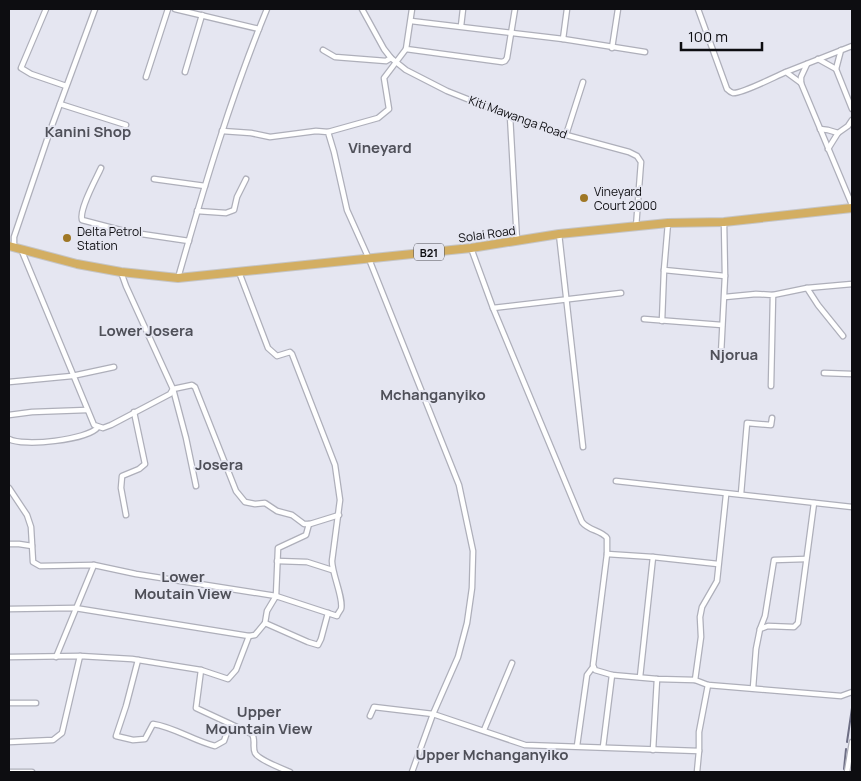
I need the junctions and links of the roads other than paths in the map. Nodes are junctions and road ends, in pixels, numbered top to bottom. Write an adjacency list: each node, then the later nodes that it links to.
1 (46, 9): 35 (street)
2 (95, 9): 35 (street)
3 (168, 9): 32 (street)
4 (175, 9): 13 (street)
5 (267, 9): 16 (street)
6 (362, 9): 25 (street, Kiti Mawanga Road)
7 (412, 9): 14 (street)
8 (463, 9): 15 (street)
9 (515, 9): 17 (street)
10 (567, 9): 18 (street)
11 (618, 9): 20 (street)
12 (698, 9): 31 (street)
13 (202, 16): 16 (street); 30 (street)
14 (411, 20): 15 (street); 21 (street)
15 (461, 26): 17 (street)
16 (259, 29): 42 (street)
17 (512, 34): 18 (street); 21 (street)
18 (562, 39): 20 (street)
19 (852, 46): 23 (street)
20 (612, 48): 24 (street)
21 (406, 49): 27 (street)
22 (323, 50): 25 (street)
23 (841, 50): 26 (street); 29 (street)
24 (645, 52)
25 (391, 58): 27 (street, Kiti Mawanga Road)
26 (818, 59): 28 (street); 29 (street)
27 (396, 62): 38 (street, Kiti Mawanga Road); 43 (street)
28 (807, 64): 31 (street); 34 (street)
29 (836, 69): 37 (street)
30 (184, 72)
31 (786, 72): 34 (street)
32 (146, 77)
33 (583, 82): 45 (street)
34 (801, 83): 41 (street)
35 (66, 86): 36 (street)
36 (60, 104): 40 (street); 60 (street)
37 (852, 109)
38 (510, 116): 45 (street, Kiti Mawanga Road); 59 (street)
39 (852, 120): 44 (street)
40 (126, 124)
41 (820, 129): 44 (street); 46 (street)
42 (222, 131): 43 (street); 50 (street)
43 (328, 132): 62 (street)
44 (838, 133): 46 (street)
45 (566, 135): 56 (street, Kiti Mawanga Road)
46 (828, 149): 51 (street)
47 (101, 168): 58 (street)
48 (154, 178): 50 (street)
49 (246, 179): 53 (street)
50 (205, 186): 53 (street)
51 (851, 198): 52 (street)
52 (852, 206): 54 (highway, Solai Road / B21)
53 (197, 211): 58 (street)
54 (724, 222): 55 (highway, Solai Road / B21); 66 (street)
55 (668, 223): 56 (highway, Solai Road / B21); 63 (street)
56 (636, 227): 57 (highway, Solai Road / B21)
57 (559, 234): 59 (highway, Solai Road / B21); 73 (street)
58 (189, 241): 67 (street)
59 (517, 241): 61 (highway, Solai Road / B21)
60 (15, 247): 64 (highway, Solai Road / B21); 83 (street)
61 (470, 248): 62 (highway, Solai Road / B21); 74 (street)
62 (369, 259): 65 (highway, Solai Road / B21); 138 (street)
63 (664, 270): 66 (street); 76 (street)
64 (121, 272): 67 (highway, Solai Road / B21); 86 (street)
65 (239, 272): 67 (highway, Solai Road / B21); 103 (street)
66 (725, 276): 72 (street)
67 (178, 278)
68 (852, 284): 69 (street)
69 (807, 288): 71 (street); 78 (street)
70 (621, 293): 73 (street)
71 (773, 294): 72 (street); 85 (street)
72 (725, 297): 77 (street)
73 (565, 299): 74 (street); 93 (street)
74 (493, 308): 108 (street)
75 (644, 320): 76 (street)
76 (662, 321): 77 (street)
77 (722, 325): 79 (street)
78 (843, 336)
79 (721, 354)
80 (114, 367): 83 (street)
81 (824, 373): 82 (street)
82 (852, 374)
83 (72, 376): 84 (street); 87 (street)
84 (9, 382)
85 (771, 386)
86 (174, 389): 88 (street); 95 (street); 105 (street)
87 (87, 410): 89 (street); 91 (street)
88 (134, 412): 91 (street); 104 (street)
89 (9, 415)
90 (772, 418): 98 (street)
91 (98, 427): 92 (street)
92 (9, 439)
93 (583, 446)
94 (616, 481): 97 (street)
95 (196, 486)
96 (9, 488): 99 (street)
97 (726, 494): 98 (street); 112 (street)
98 (740, 494): 101 (street)
99 (16, 497): 100 (street); 107 (street)
100 (9, 498)
101 (814, 503): 102 (street); 110 (street)
102 (852, 507)
103 (339, 515): 105 (street); 114 (street)
104 (126, 516)
105 (309, 524): 111 (street)
106 (9, 544): 107 (street)
107 (32, 546): 113 (street)
108 (607, 554): 109 (street); 127 (street)
109 (653, 557): 112 (street); 130 (street)
110 (806, 558): 120 (street); 120 (street)
111 (277, 561): 114 (street); 115 (street)
112 (718, 564): 132 (street)
113 (94, 565): 115 (street); 116 (street)
114 (332, 570): 118 (street)
115 (276, 596): 118 (street); 119 (street)
116 (75, 608): 117 (street); 121 (street); 124 (street)
117 (9, 609)
118 (328, 613): 119 (street)
119 (264, 623): 121 (street)
120 (760, 629): 134 (street)
121 (249, 636): 128 (street)
122 (80, 656): 124 (street); 125 (street); 142 (street)
123 (9, 657): 124 (street)
124 (56, 657)
125 (138, 660): 128 (street); 140 (street)
126 (512, 663): 141 (street)
127 (593, 668): 129 (street); 144 (street)
128 (201, 670): 140 (street)
129 (612, 675): 130 (street); 145 (street)
130 (640, 677): 131 (street)
131 (657, 679): 132 (street); 146 (street)
132 (695, 680): 133 (street)
133 (708, 685): 134 (street); 147 (street)
134 (753, 688): 135 (street)
135 (852, 692)
136 (9, 703): 137 (street)
137 (36, 703)
138 (432, 714): 139 (street); 141 (street); 151 (street)
139 (370, 716)
140 (230, 724): 150 (street)
141 (484, 730): 144 (street)
142 (9, 742)
143 (852, 742): 153 (street)
144 (577, 746): 145 (street)
145 (603, 747): 146 (street)
146 (653, 750): 147 (street)
147 (699, 751): 152 (street)
148 (9, 772): 149 (street)
149 (32, 772)
150 (290, 772)
151 (412, 772)
152 (697, 772)
153 (847, 772)

